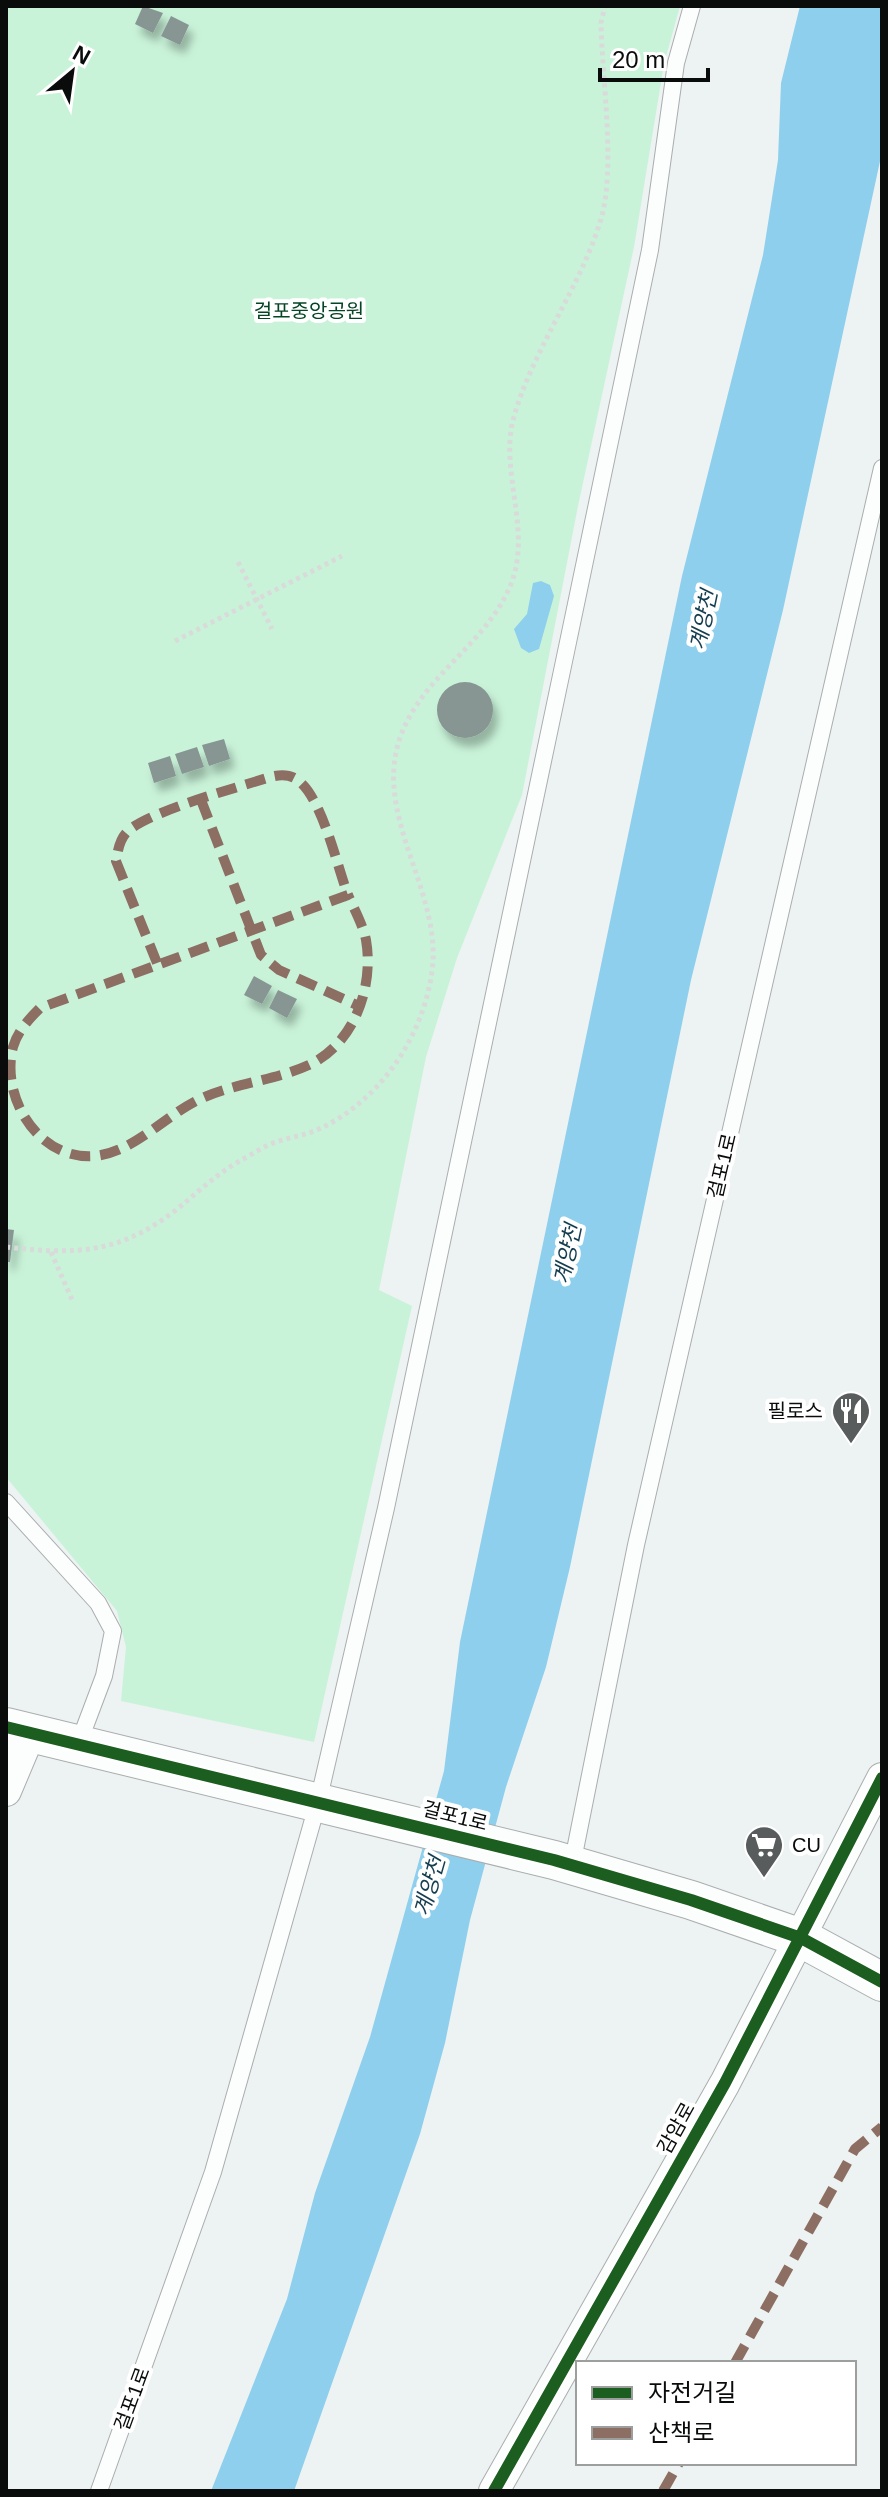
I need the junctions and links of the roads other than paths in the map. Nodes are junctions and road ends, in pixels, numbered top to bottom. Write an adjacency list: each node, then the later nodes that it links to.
1 (692, 6): 8 (lane)
2 (882, 468): 9 (lane, 걸포1로)
3 (6, 1502): 5 (lane)
4 (18, 1731): 5 (street, 걸포1로); 7 (street)
5 (78, 1747): 8 (street, 걸포1로)
6 (882, 1778): 10 (street, 감암로)
7 (6, 1791)
8 (331, 1806): 9 (street, 걸포1로); 12 (lane, 걸포1로)
9 (563, 1863): 10 (street, 걸포1로)
10 (801, 1938): 11 (street, 걸포1로); 13 (street, 감암로)
11 (882, 1982)
12 (99, 2491)
13 (494, 2491)

